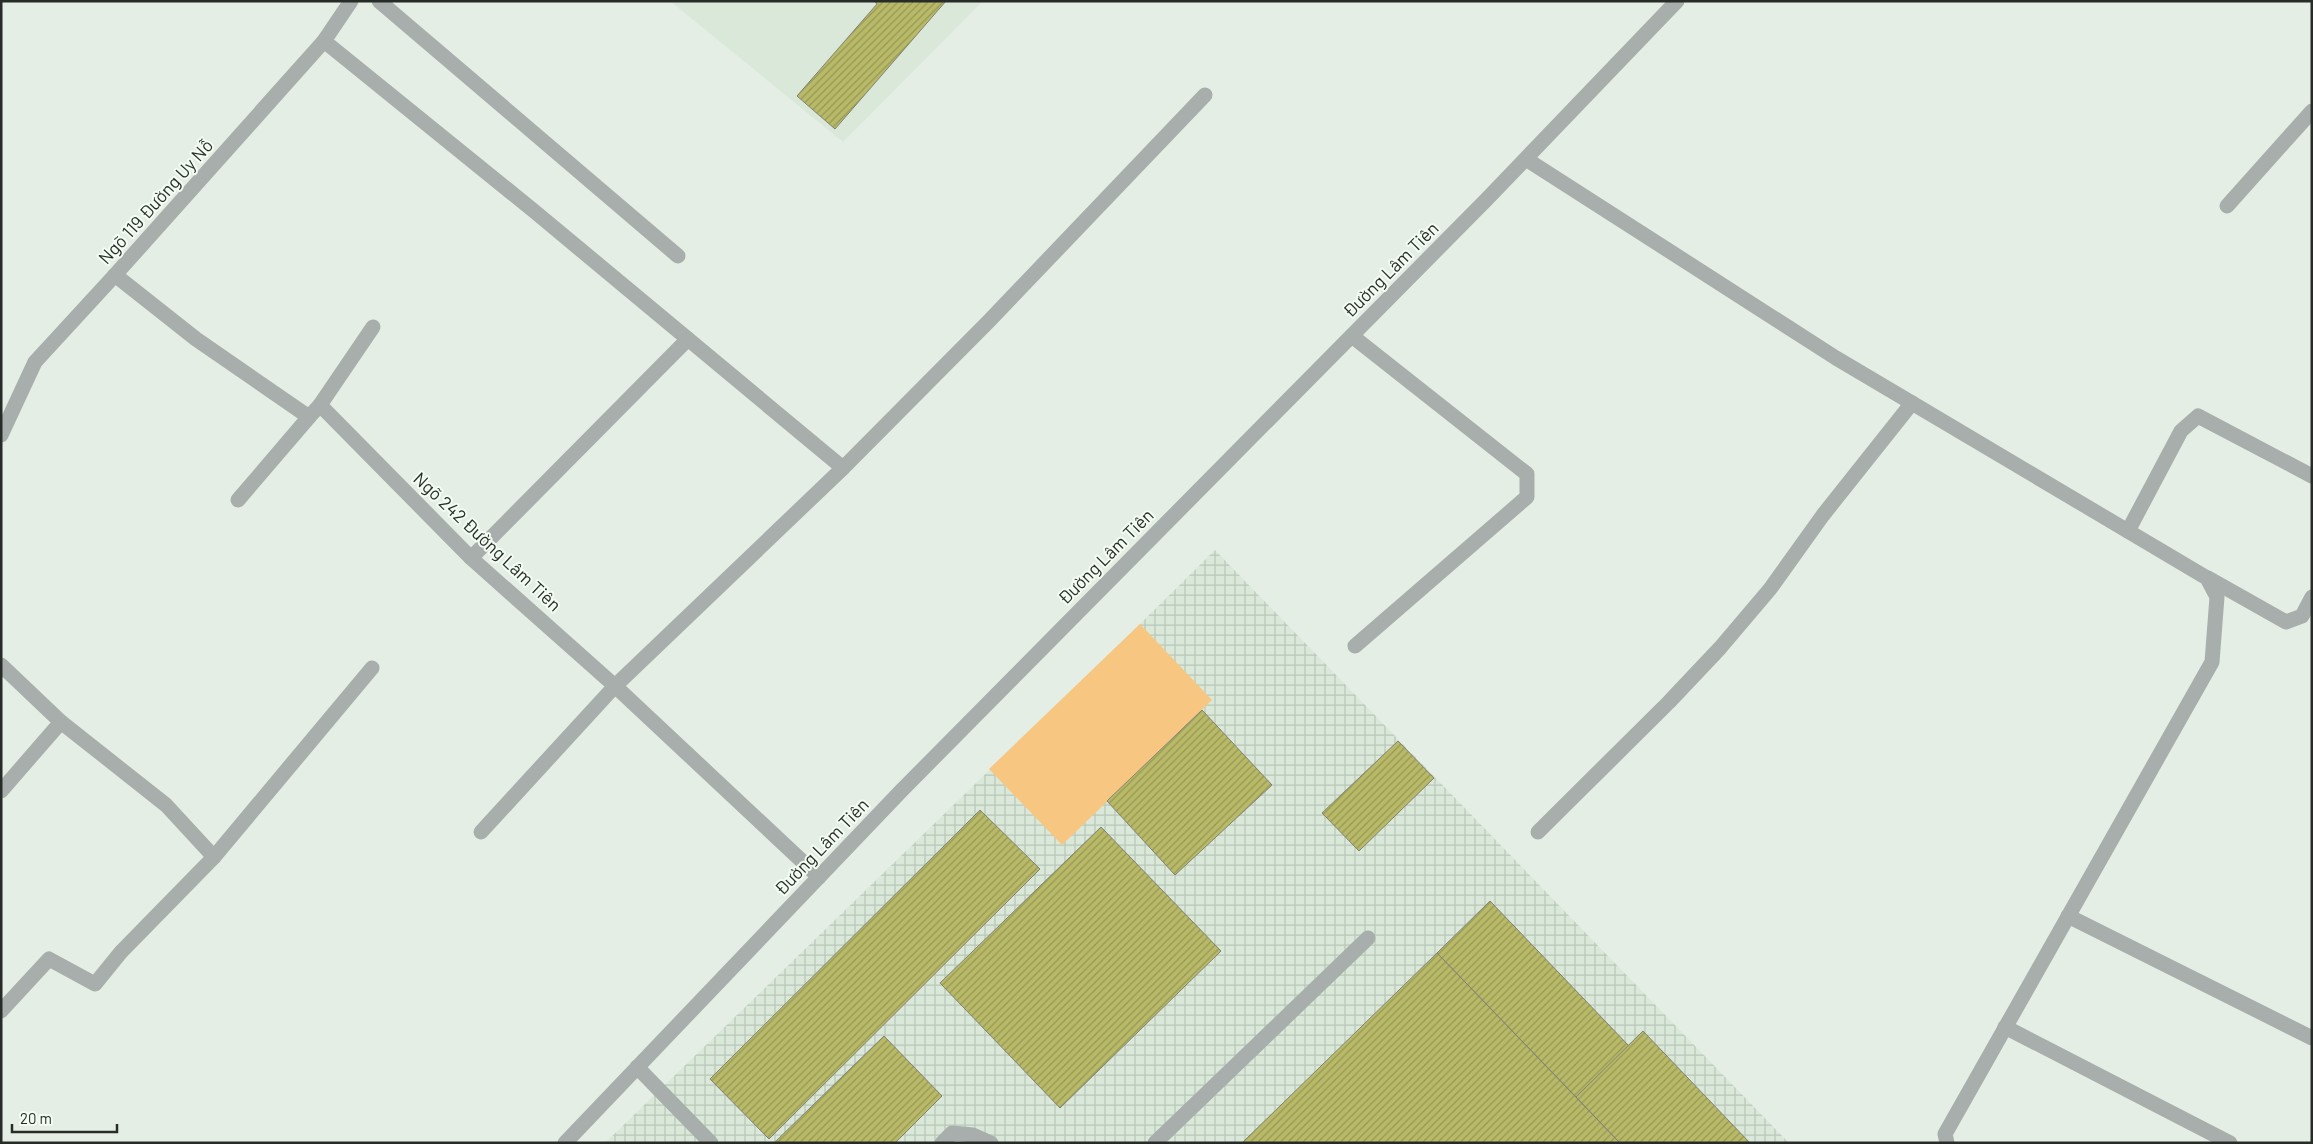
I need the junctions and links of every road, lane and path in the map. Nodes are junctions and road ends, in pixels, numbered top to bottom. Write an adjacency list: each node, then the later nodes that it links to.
1 (351, 1): 4 (street, Ngõ 119 Đường Uy Nỗ)
2 (379, 1): 9 (street)
3 (1677, 1): 7 (street, Đường Lâm Tiên)
4 (324, 41): 10 (street, Ngõ 119 Đường Uy Nỗ); 13 (street)
5 (1205, 94): 18 (street)
6 (2312, 111): 8 (street)
7 (1526, 159): 12 (street, Đường Lâm Tiên); 14 (street)
8 (2227, 206)
9 (678, 256)
10 (115, 275): 16 (street); 17 (street, Ngõ 119 Đường Uy Nỗ)
11 (373, 327): 15 (street)
12 (1352, 336): 25 (street); 34 (street, Đường Lâm Tiên)
13 (688, 339): 18 (street); 22 (street)
14 (1912, 403): 21 (street); 32 (street)
15 (320, 405): 16 (street); 22 (street, Ngõ 242 Đường Lâm Tiên)
16 (309, 416): 20 (street)
17 (1, 435)
18 (843, 468): 28 (street)
19 (2312, 476): 21 (street)
20 (238, 500)
21 (2128, 531): 23 (street)
22 (471, 558): 28 (street, Ngõ 242 Đường Lâm Tiên)
23 (2207, 578): 24 (street); 35 (street)
24 (2312, 597)
25 (1354, 646)
26 (1, 664): 29 (street)
27 (372, 668): 33 (street)
28 (615, 686): 31 (street); 34 (street, Ngõ 242 Đường Lâm Tiên)
29 (61, 722): 30 (street); 33 (street)
30 (1, 791)
31 (481, 832)
32 (1538, 832)
33 (214, 857): 37 (street)
34 (819, 877): 40 (street, Đường Lâm Tiên)
35 (2068, 916): 38 (street); 39 (street)
36 (1368, 938): 45 (street)
37 (1, 1011)
38 (2005, 1027): 46 (street); 47 (street)
39 (2312, 1038)
40 (637, 1067): 41 (street, Đường Lâm Tiên); 42 (street)
41 (565, 1143)
42 (711, 1143)
43 (942, 1143): 44 (street)
44 (991, 1143)
45 (1154, 1143)
46 (1947, 1143)
47 (2230, 1143)

